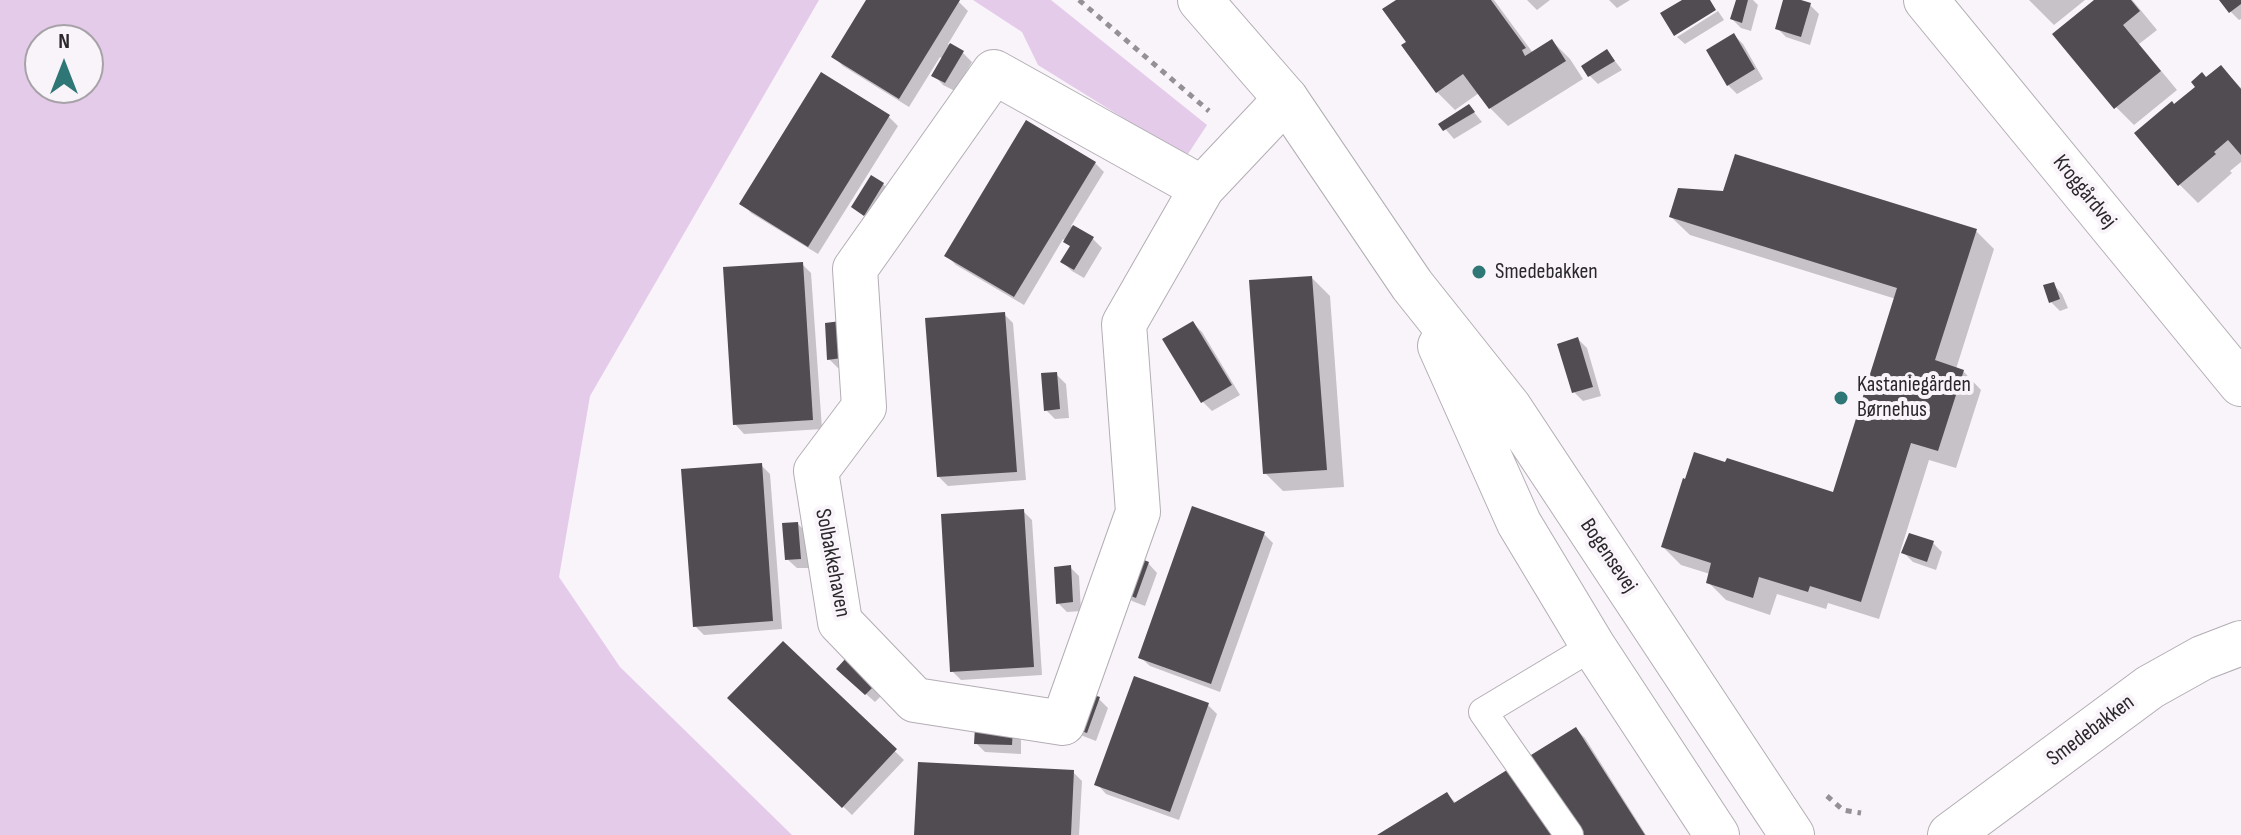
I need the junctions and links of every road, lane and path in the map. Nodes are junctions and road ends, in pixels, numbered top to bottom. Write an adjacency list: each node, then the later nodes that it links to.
1 (1200, 0): 3 (street, Bogensevej)
2 (1926, 0): 6 (street, Kroggårdvej)
3 (1286, 99): 4 (street, Solbakkehaven); 5 (street, Bogensevej)
4 (1202, 188): 4 (street, Solbakkehaven)
5 (1412, 285): 8 (street, Bogensevej); 13 (street, Bogensevej)
6 (2241, 384)
7 (2241, 643): 14 (street, Smedebakken)
8 (1593, 646): 11 (lane); 12 (street, Bogensevej)
9 (1826, 796): 10 (path)
10 (1861, 813)
11 (1569, 835)
12 (1717, 835)
13 (1792, 835)
14 (1950, 835)

